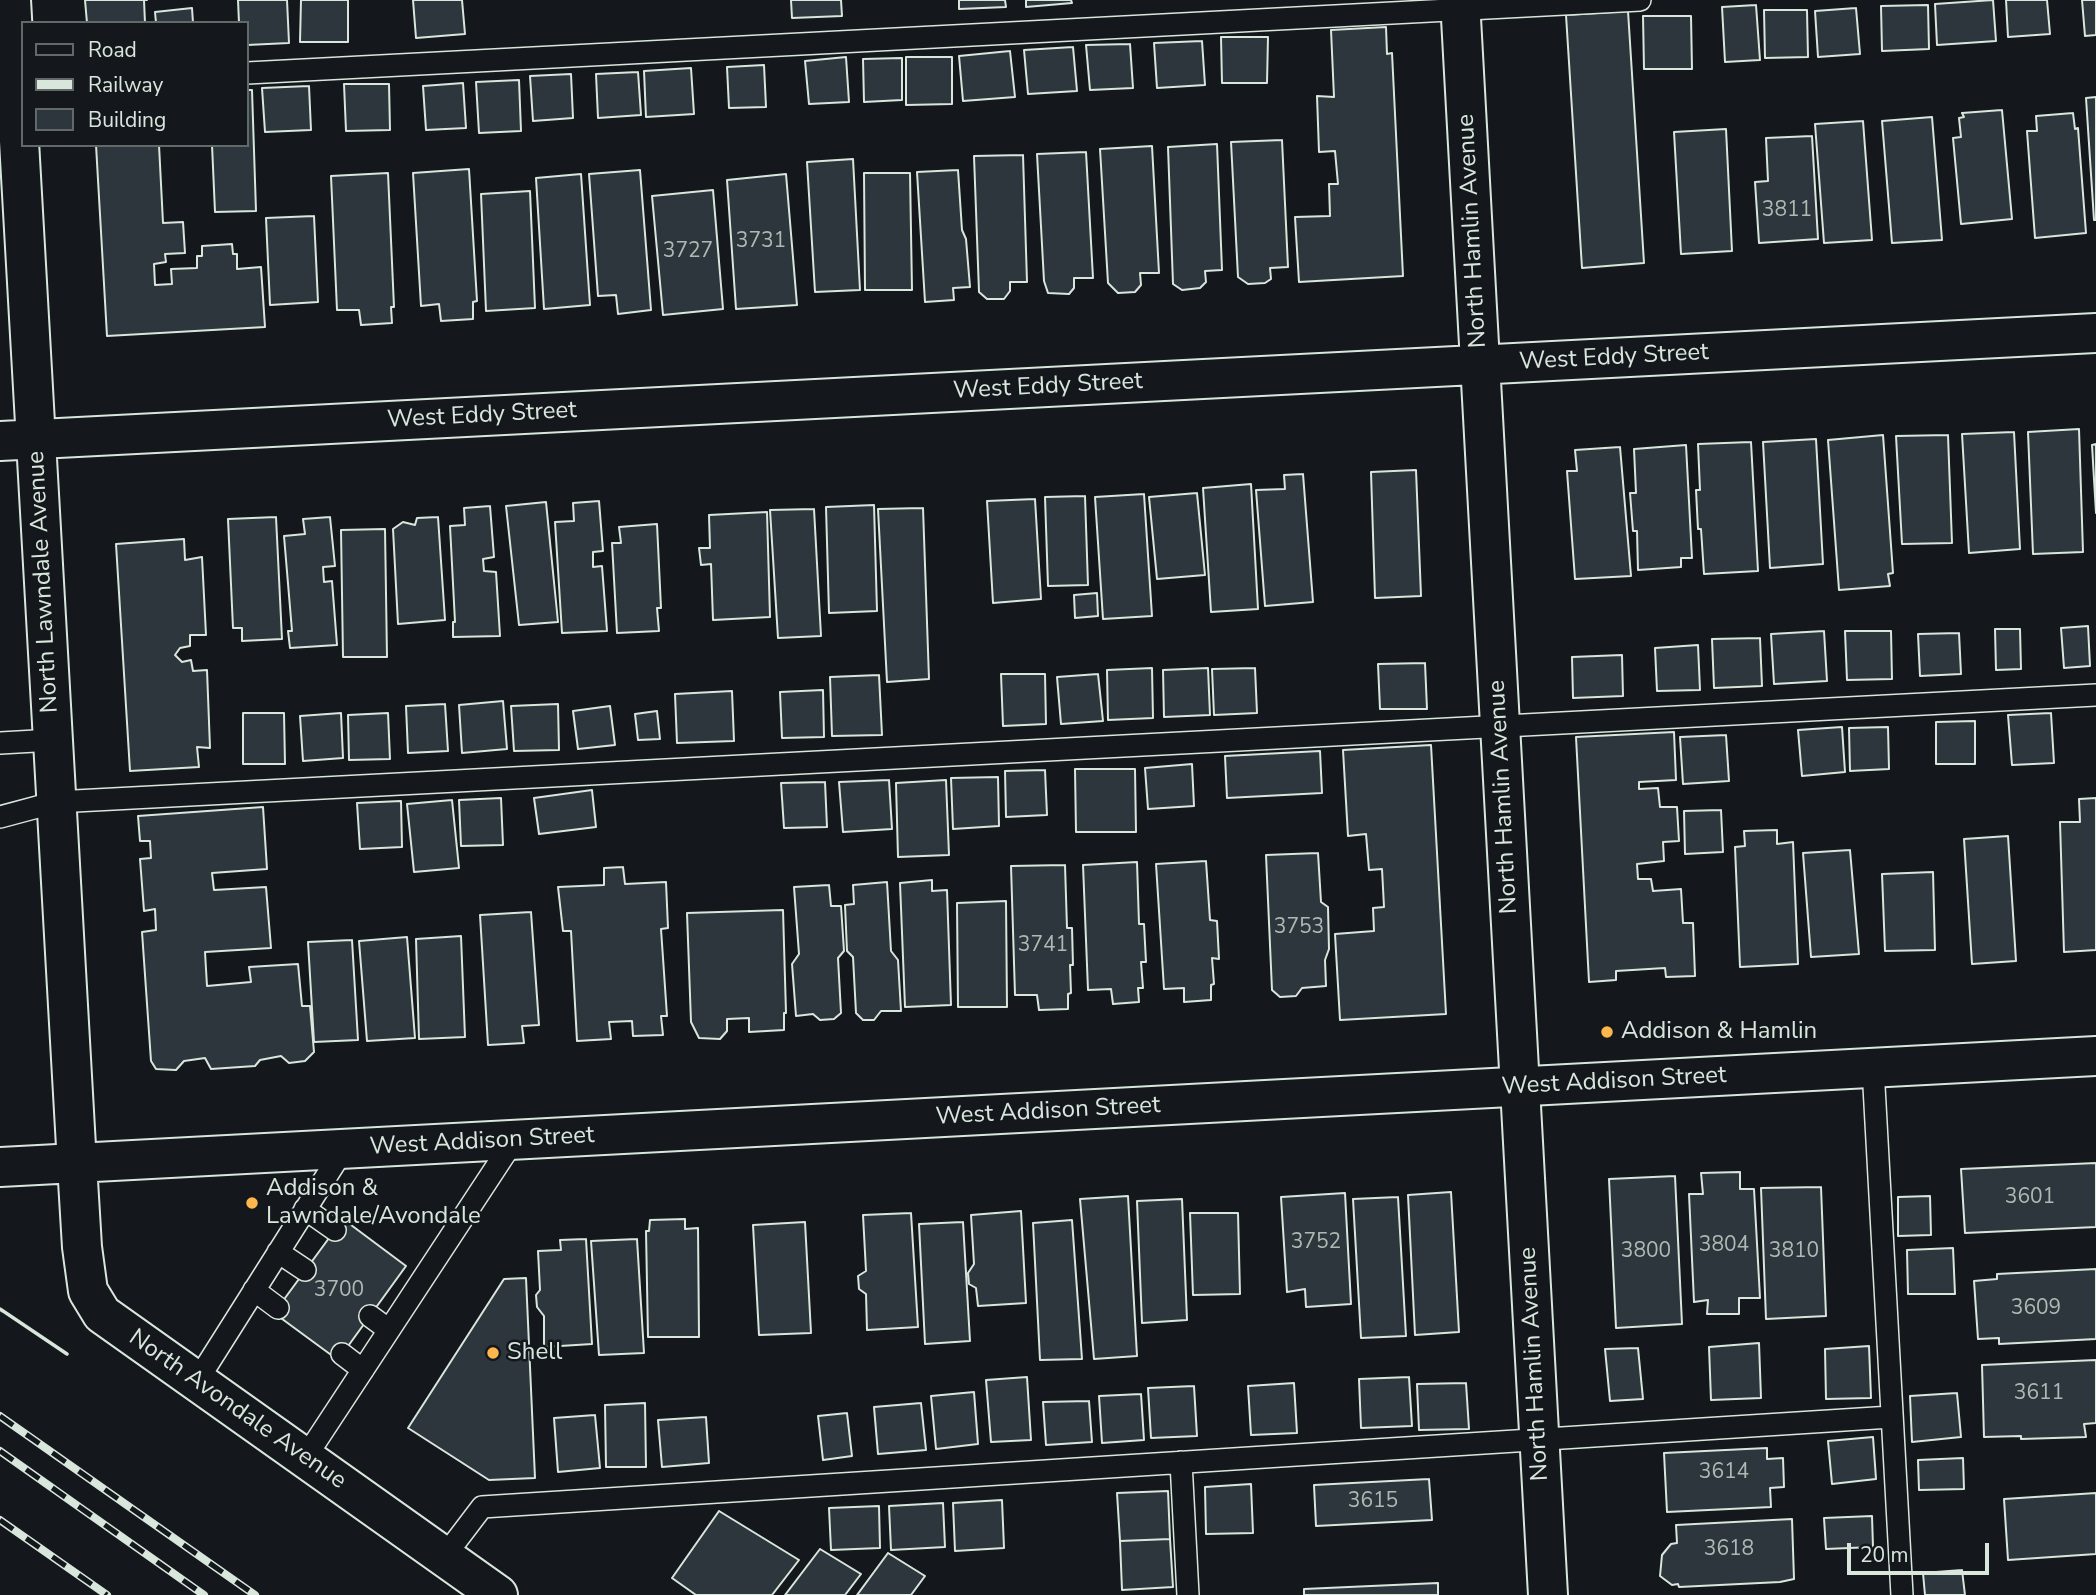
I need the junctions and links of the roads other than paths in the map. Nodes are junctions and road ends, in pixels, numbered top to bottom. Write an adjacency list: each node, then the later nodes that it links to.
1 (11, 0): 5 (street, North Lawndale Avenue)
2 (1640, 0): 3 (lane)
3 (1460, 5): 4 (lane); 7 (street, North Hamlin Avenue)
4 (248, 73)
5 (13, 86): 8 (street, North Lawndale Avenue)
6 (2096, 333): 7 (street, West Eddy Street)
7 (1480, 365): 8 (street, West Eddy Street); 10 (street, North Hamlin Avenue)
8 (18, 440): 11 (street, North Lawndale Avenue)
9 (2096, 695): 10 (lane)
10 (1500, 726): 13 (lane); 17 (street, North Hamlin Avenue)
11 (53, 740): 12 (lane); 13 (street, North Lawndale Avenue)
12 (0, 743)
13 (56, 802): 14 (lane); 20 (street, North Lawndale Avenue)
14 (0, 817)
15 (2096, 1056): 16 (street, West Addison Street)
16 (1873, 1068): 17 (street, West Addison Street); 33 (lane)
17 (1520, 1086): 18 (street, West Addison Street); 34 (street, North Hamlin Avenue)
18 (514, 1140): 19 (street, West Addison Street); 29 (lane)
19 (343, 1150): 20 (street, West Addison Street); 22 (lane)
20 (76, 1164): 21 (street, West Addison Street); 32 (street, North Avondale Avenue)
21 (0, 1167)
22 (305, 1209): 23 (lane); 24 (lane)
23 (335, 1230)
24 (278, 1252): 25 (lane); 26 (lane)
25 (305, 1270)
26 (254, 1290): 27 (lane); 32 (lane)
27 (278, 1308)
28 (370, 1317): 29 (lane)
29 (389, 1330): 31 (lane)
30 (342, 1354): 31 (lane)
31 (363, 1370): 35 (lane)
32 (197, 1381): 35 (street, North Avondale Avenue)
33 (1891, 1417): 34 (lane); 41 (lane)
34 (1539, 1440): 36 (lane); 40 (street, North Hamlin Avenue)
35 (305, 1458): 37 (street, North Avondale Avenue)
36 (1181, 1462): 37 (lane); 39 (lane)
37 (444, 1557): 38 (street, North Avondale Avenue)
38 (498, 1595)
39 (1188, 1595)
40 (1548, 1595)
41 (1902, 1595)

